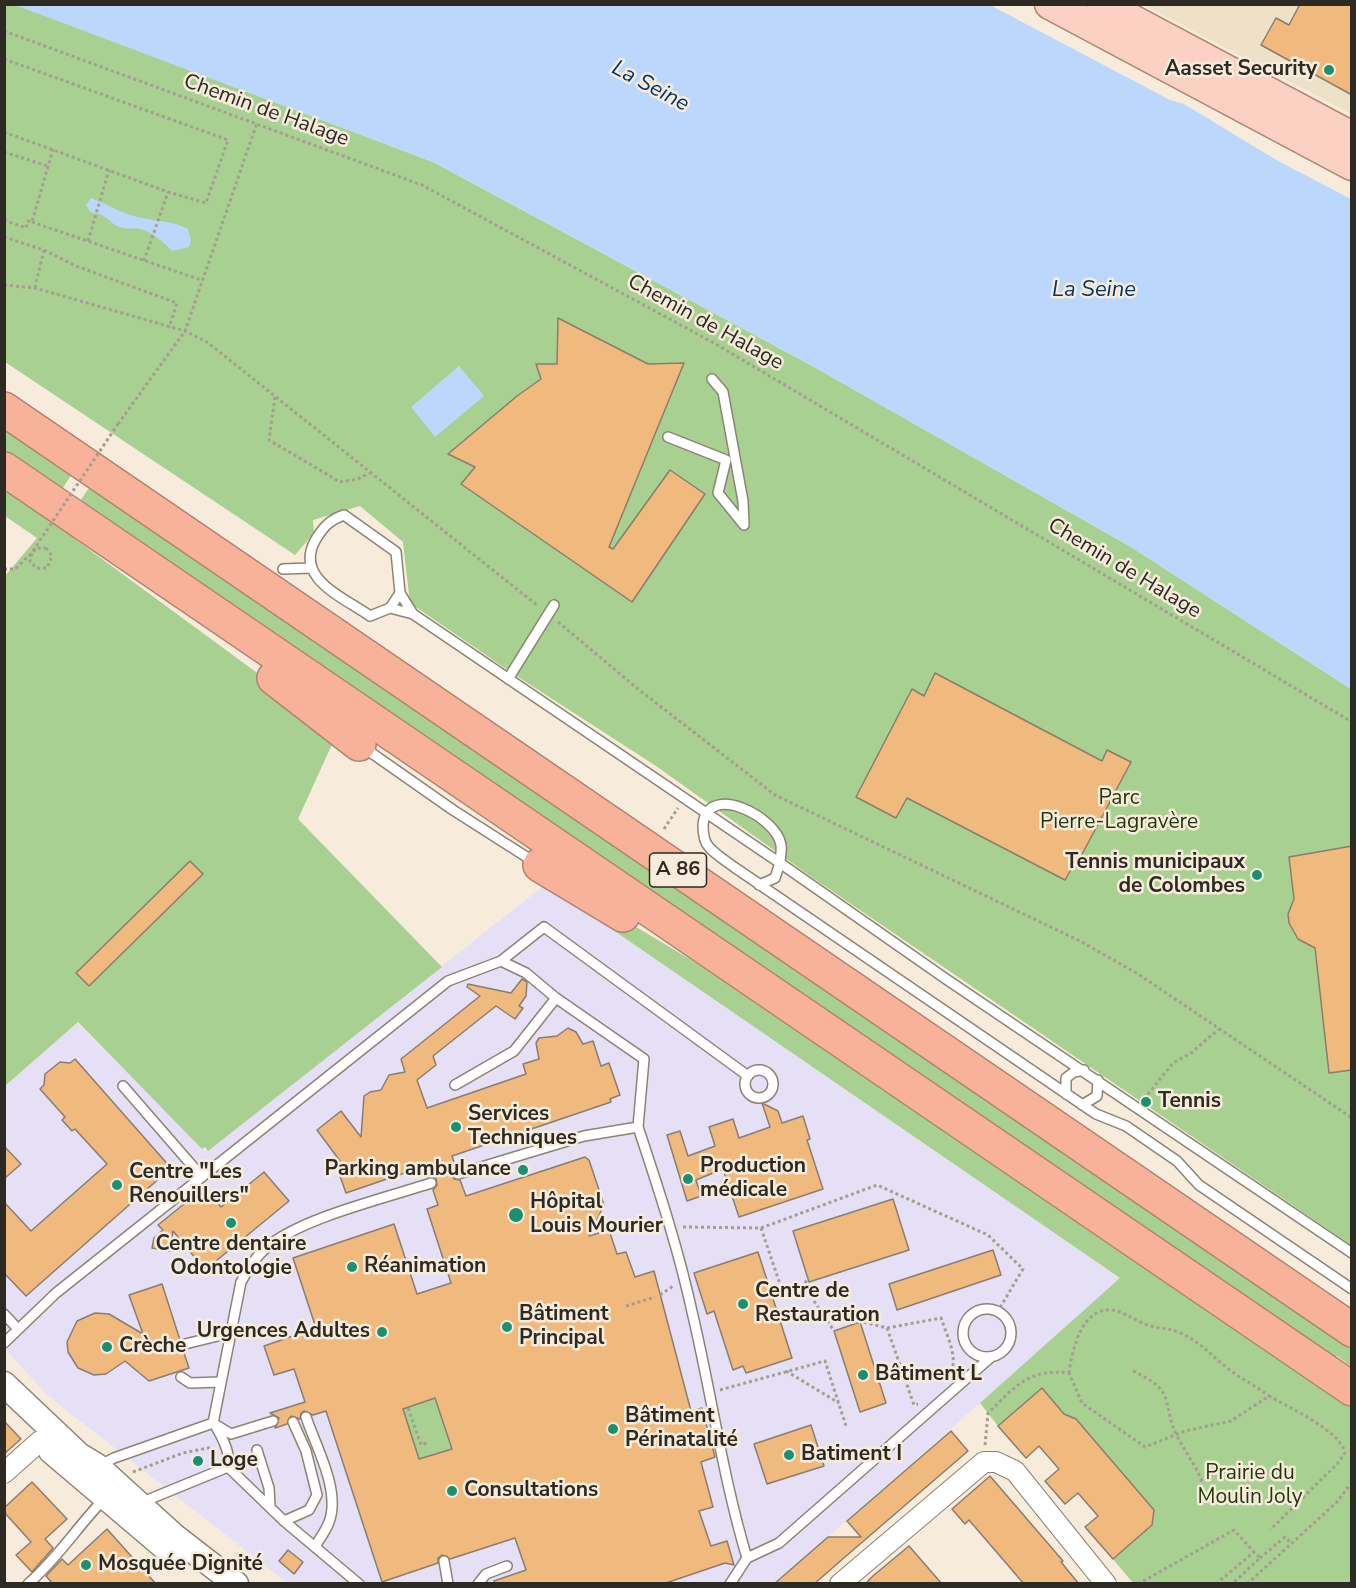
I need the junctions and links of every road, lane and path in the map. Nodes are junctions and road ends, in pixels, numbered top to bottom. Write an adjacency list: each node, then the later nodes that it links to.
1 (1050, 4): 3 (main road)
2 (1064, 4): 3 (main road)
3 (1094, 14): 8 (main road); 11 (main road)
4 (4, 31): 6 (path, Chemin de Halage)
5 (4, 59): 14 (path)
6 (257, 123): 21 (path); 42 (path, Chemin de Halage)
7 (4, 132): 9 (path)
8 (1352, 137)
9 (53, 149): 12 (path); 13 (path)
10 (4, 152): 12 (path)
11 (1352, 165)
12 (48, 166): 16 (path)
13 (109, 170): 14 (path); 18 (path)
14 (167, 194): 20 (path)
15 (4, 220): 16 (path)
16 (32, 222): 18 (path)
17 (4, 237): 19 (path)
18 (88, 241): 20 (path)
19 (44, 250): 23 (path); 24 (path)
20 (145, 259): 21 (path)
21 (201, 280): 25 (path)
22 (4, 285): 23 (path)
23 (35, 288): 24 (path)
24 (169, 328): 25 (path)
25 (185, 331): 27 (path); 32 (path, bridge)
26 (712, 379): 29 (lane)
27 (275, 397): 31 (path); 31 (path)
28 (4, 409): 82 (highway, A 86)
29 (668, 437)
30 (4, 469): 36 (highway, A 86)
31 (369, 473): 39 (path)
32 (4, 568)
33 (310, 568): 34 (lane); 35 (lane); 38 (lane)
34 (283, 569)
35 (400, 592): 38 (lane); 40 (lane)
36 (189, 596): 43 (highway); 50 (highway, A 86)
37 (554, 605): 39 (lane)
38 (390, 608): 40 (lane)
39 (547, 613): 41 (lane); 53 (path)
40 (413, 614): 41 (lane)
41 (508, 679): 44 (lane)
42 (1352, 722)
43 (359, 744): 48 (lane)
44 (684, 798): 45 (lane); 46 (path)
45 (707, 814): 47 (lane); 47 (lane); 49 (lane)
46 (664, 829)
47 (780, 863): 49 (lane); 54 (lane)
48 (540, 865): 50 (highway)
49 (759, 885): 59 (lane)
50 (700, 943): 96 (highway, A 86)
51 (501, 961): 52 (lane); 55 (lane); 65 (lane)
52 (556, 998): 57 (lane); 63 (lane)
53 (1220, 1029): 60 (path); 62 (path)
54 (1084, 1070): 56 (lane); 59 (lane)
55 (748, 1076)
56 (1098, 1080): 60 (lane); 61 (lane)
57 (455, 1085)
58 (123, 1086): 65 (lane)
59 (1066, 1094): 61 (lane)
60 (1128, 1100): 69 (lane)
61 (1082, 1105): 72 (lane)
62 (1352, 1118)
63 (638, 1127): 64 (lane); 67 (lane)
64 (458, 1174)
65 (202, 1177): 81 (lane)
66 (430, 1183): 84 (lane)
67 (672, 1227): 68 (path); 97 (lane)
68 (762, 1228): 73 (path); 77 (path)
69 (1352, 1253)
70 (808, 1277): 71 (path)
71 (804, 1286): 73 (path); 78 (path)
72 (1352, 1289)
73 (783, 1293): 75 (path)
74 (655, 1297): 76 (path)
75 (772, 1297)
76 (626, 1306)
77 (998, 1311): 87 (lane); 87 (lane)
78 (823, 1312): 80 (path); 83 (path)
79 (4, 1314): 81 (lane)
80 (887, 1328): 93 (path); 100 (path)
81 (18, 1329): 85 (lane)
82 (1352, 1330)
83 (834, 1331)
84 (230, 1333): 86 (lane); 94 (lane)
85 (4, 1342)
86 (185, 1344)
87 (991, 1357): 128 (lane)
88 (4, 1371): 114 (street)
89 (786, 1371): 97 (path); 99 (path); 99 (path)
90 (1133, 1371): 109 (path)
91 (1068, 1372): 98 (path); 109 (path); 113 (path)
92 (181, 1377): 94 (lane)
93 (949, 1380)
94 (221, 1382): 106 (lane)
95 (4, 1384): 108 (street)
96 (1352, 1389)
97 (709, 1393): 128 (lane)
98 (1269, 1396): 109 (path); 124 (path)
99 (839, 1402): 107 (path)
100 (922, 1402)
101 (4, 1405): 108 (street)
102 (408, 1408): 110 (path)
103 (306, 1417): 126 (lane)
104 (273, 1421): 106 (lane)
105 (293, 1422): 123 (lane)
106 (213, 1423): 111 (lane); 114 (lane)
107 (846, 1426)
108 (45, 1435): 114 (street); 116 (street); 120 (street)
109 (1174, 1435): 118 (path)
110 (429, 1442)
111 (224, 1444): 115 (lane); 117 (path)
112 (256, 1450): 122 (lane)
113 (984, 1462): 139 (street); 140 (street)
114 (97, 1466): 121 (street)
115 (228, 1467): 121 (lane); 122 (lane)
116 (4, 1473)
117 (132, 1473)
118 (1202, 1482)
119 (1352, 1482): 125 (path)
120 (110, 1502): 121 (street); 132 (lane); 133 (street)
121 (140, 1503): 134 (street)
122 (270, 1507): 123 (lane)
123 (284, 1521): 126 (lane)
124 (1270, 1530)
125 (1292, 1543): 129 (path); 144 (path)
126 (315, 1547): 135 (lane)
127 (1254, 1552): 129 (path); 141 (path); 142 (path)
128 (747, 1558): 138 (lane)
129 (1260, 1558): 143 (path)
130 (444, 1562): 136 (lane)
131 (507, 1566): 137 (lane)
132 (28, 1584)
133 (212, 1584)
134 (236, 1584)
135 (359, 1584)
136 (448, 1584)
137 (478, 1584)
138 (730, 1584)
139 (840, 1584)
140 (1106, 1584)
141 (1138, 1584)
142 (1216, 1584)
143 (1232, 1584)
144 (1247, 1584)

